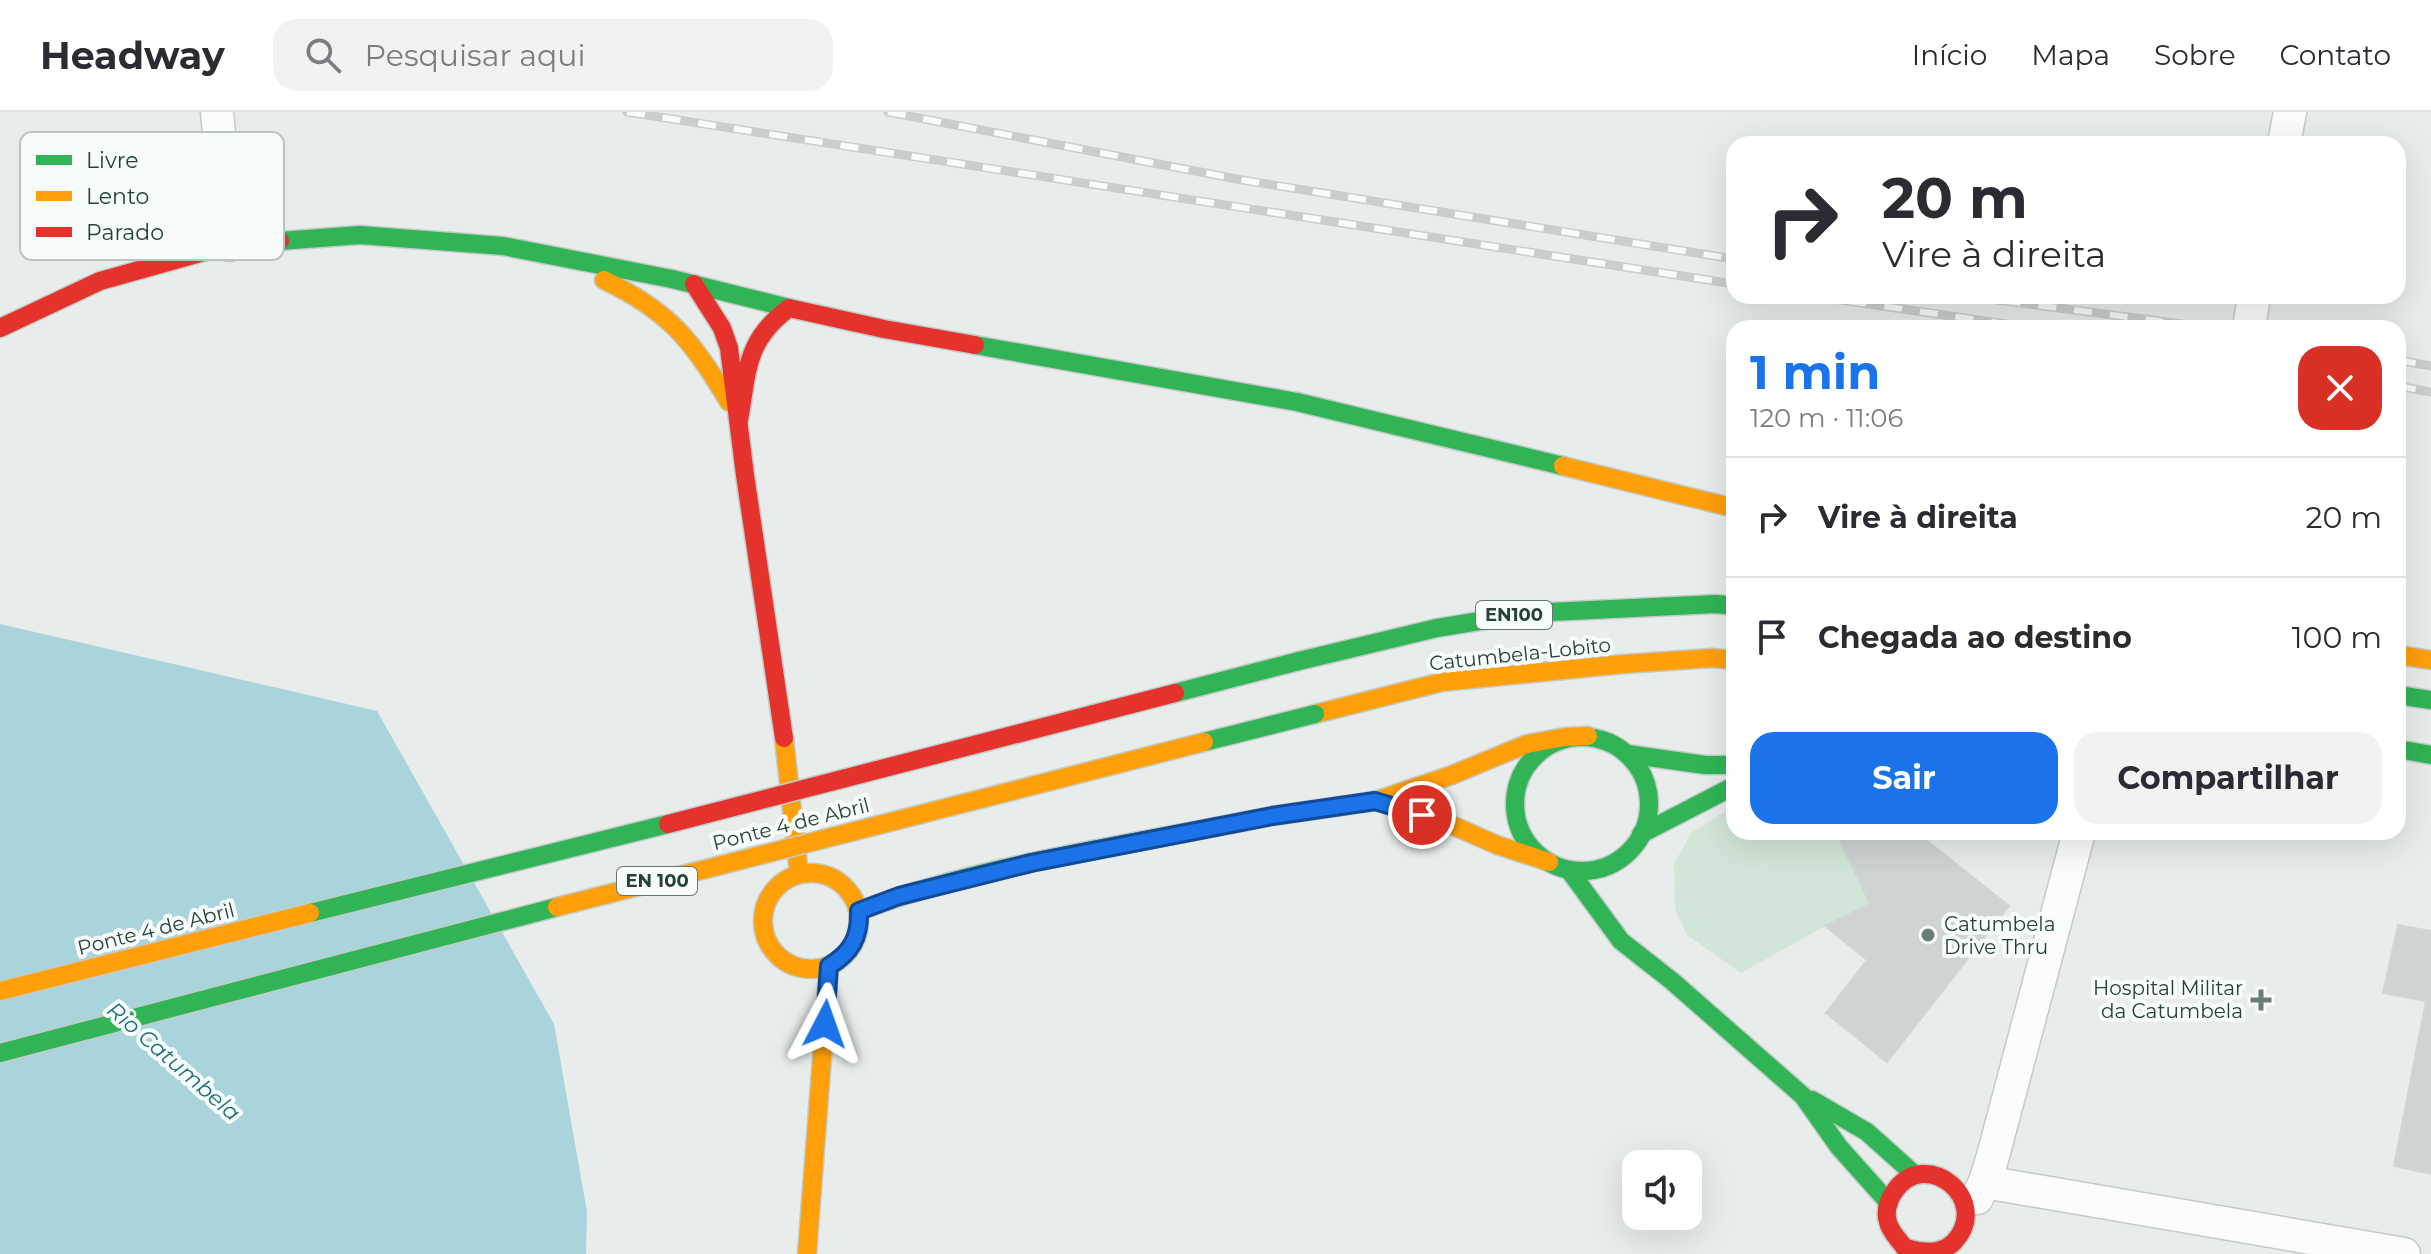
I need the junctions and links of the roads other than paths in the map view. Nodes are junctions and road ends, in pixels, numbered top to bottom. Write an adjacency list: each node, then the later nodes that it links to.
1 (217, 112): 3 (street)
2 (2290, 112): 4 (street)
3 (219, 132)
4 (2286, 136)
5 (284, 241): 6 (main road)
6 (551, 256): 8 (main road); 11 (main road)
7 (175, 260): 10 (main road)
8 (694, 284): 9 (main road); 11 (main road)
9 (789, 308): 11 (main road); 12 (main road)
10 (0, 328)
11 (739, 420): 33 (main road)
12 (1726, 506)
13 (1726, 605): 17 (main road, Catumbela-Lobito / EN100)
14 (2406, 656): 16 (main road)
15 (1726, 659): 20 (main road, Catumbela-Lobito)
16 (2431, 660)
17 (1299, 661): 39 (main road, Ponte 4 de Abril, bridge)
18 (2406, 696): 19 (main road)
19 (2431, 700)
20 (1315, 714): 40 (main road, Ponte 4 de Abril / EN 100, bridge)
21 (1588, 736): 23 (main road); 27 (main road); 30 (main road)
22 (2406, 750): 24 (main road)
23 (1627, 754): 25 (main road); 28 (main road)
24 (2431, 755)
25 (1726, 765)
26 (1726, 790): 28 (main road)
27 (1375, 801): 30 (main road); 35 (main road)
28 (1641, 834): 31 (main road)
29 (2077, 840): 43 (street)
30 (1549, 862): 32 (main road)
31 (1611, 865): 32 (main road); 34 (main road)
32 (1569, 870): 38 (main road)
33 (799, 874): 35 (main road); 37 (main road)
34 (1615, 888)
35 (859, 911): 37 (main road)
36 (1646, 940): 38 (main road)
37 (829, 966): 47 (main road)
38 (1672, 981): 41 (main road)
39 (0, 991)
40 (0, 1053)
41 (1803, 1096): 42 (main road); 44 (main road)
42 (1915, 1175): 44 (main road); 45 (main road)
43 (1985, 1182): 45 (street); 48 (street)
44 (1889, 1203): 46 (main road)
45 (1958, 1238): 46 (main road)
46 (1908, 1251)
47 (807, 1254)
48 (2404, 1254)

